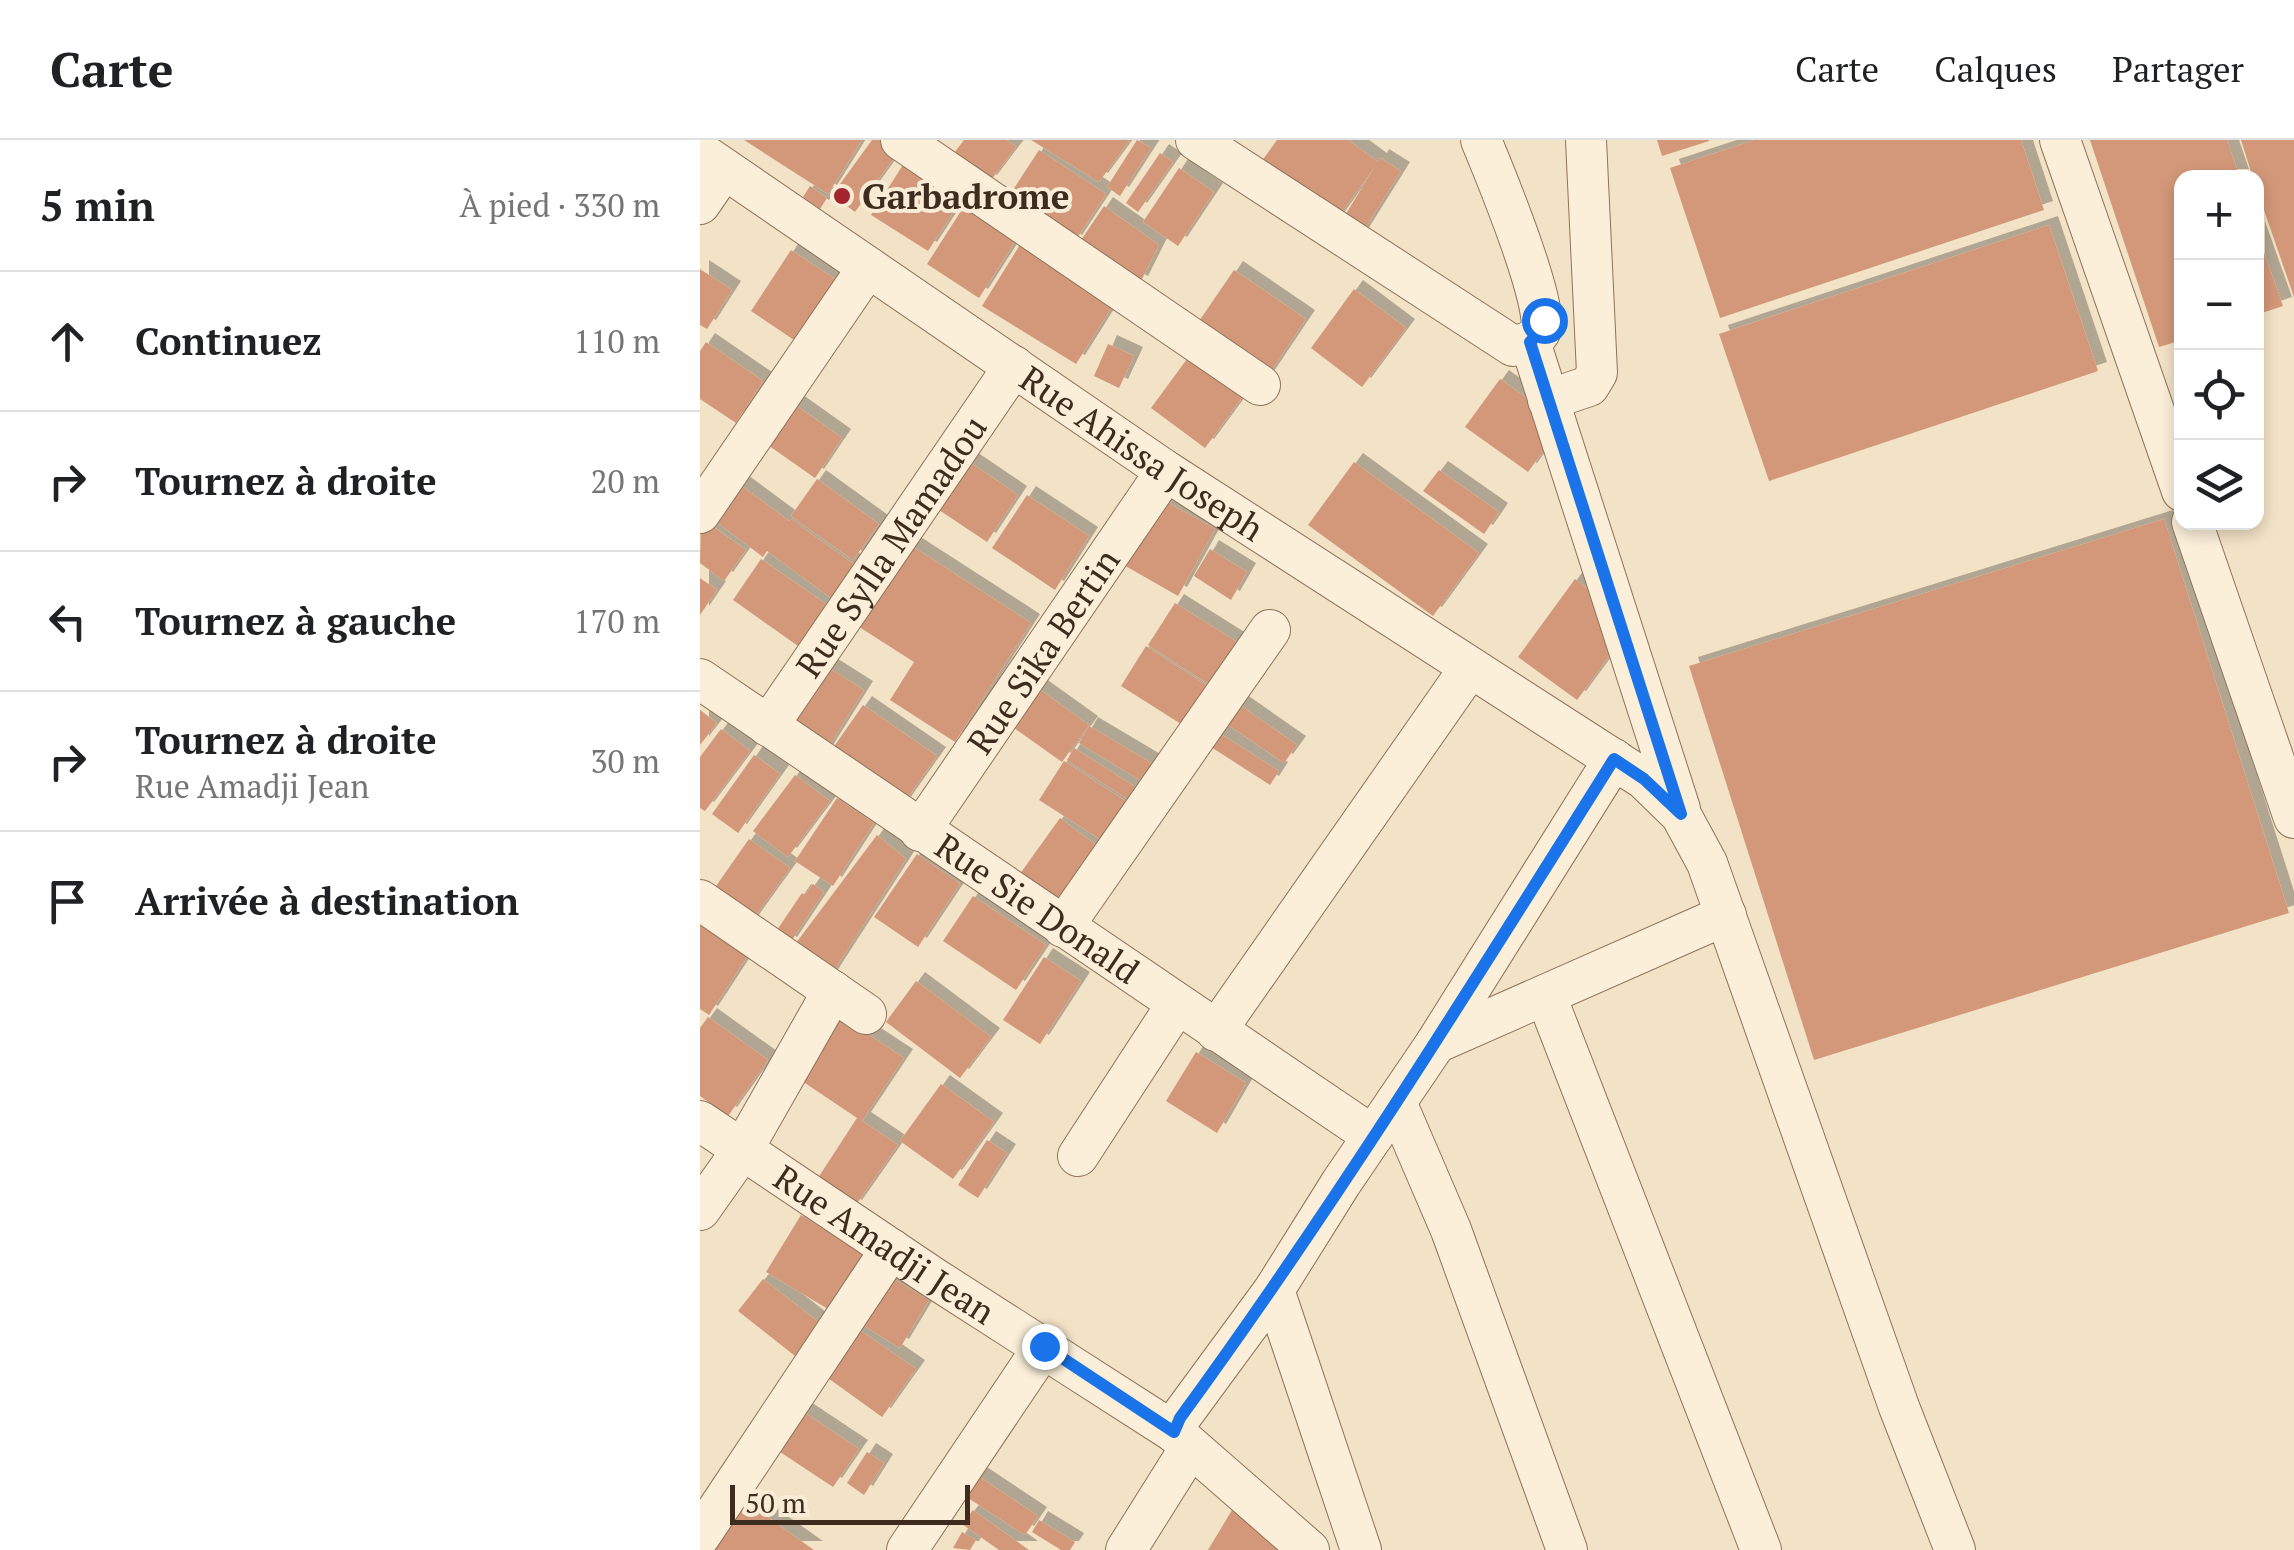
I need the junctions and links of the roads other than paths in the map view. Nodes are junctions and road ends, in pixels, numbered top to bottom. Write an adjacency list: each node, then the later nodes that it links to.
1 (901, 140): 11 (street)
2 (1196, 140): 9 (street)
3 (1481, 140): 9 (street)
4 (1586, 140): 12 (street)
5 (2060, 140): 13 (street)
6 (712, 160): 7 (street); 8 (street, Rue Ahissa Joseph)
7 (700, 204)
8 (868, 267): 10 (street, Rue Ahissa Joseph); 15 (street)
9 (1521, 344): 12 (street)
10 (1014, 366): 14 (street, Rue Ahissa Joseph); 20 (street, Rue Sylla Mamadou)
11 (1260, 385)
12 (1548, 400): 22 (street)
13 (2174, 469)
14 (1166, 470): 18 (street, Rue Ahissa Joseph); 24 (street, Rue Sika Bertin)
15 (700, 513)
16 (2195, 530): 23 (street)
17 (1270, 630): 27 (street)
18 (1469, 669): 21 (street, Rue Ahissa Joseph); 32 (street)
19 (700, 679): 20 (street, Rue Sie Donald)
20 (768, 726): 24 (street, Rue Sie Donald)
21 (1602, 752): 22 (street, Rue Ahissa Joseph); 33 (street)
22 (1681, 814): 26 (street)
23 (2294, 818)
24 (920, 831): 27 (street, Rue Sie Donald)
25 (700, 900): 28 (street)
26 (1726, 915): 29 (street); 51 (street)
27 (1063, 927): 30 (street, Rue Sie Donald)
28 (833, 991): 31 (street); 37 (street)
29 (1546, 996): 33 (street); 50 (street)
30 (1177, 1004): 32 (street, Rue Sie Donald); 38 (street)
31 (866, 1014)
32 (1216, 1031): 36 (street, Rue Sie Donald)
33 (1436, 1043): 34 (street)
34 (1396, 1102): 36 (street); 49 (street)
35 (700, 1121): 37 (street, Rue Amadji Jean)
36 (1373, 1136): 41 (street)
37 (743, 1149): 39 (street); 40 (street, Rue Amadji Jean)
38 (1078, 1156)
39 (700, 1210)
40 (891, 1249): 42 (street, Rue Amadji Jean); 44 (street)
41 (1274, 1290): 43 (street); 48 (street)
42 (1044, 1346): 43 (street, Rue Amadji Jean); 45 (street)
43 (1182, 1440): 46 (street); 47 (street, Rue Amadji Jean)
44 (700, 1536)
45 (907, 1550)
46 (1126, 1550)
47 (1309, 1550)
48 (1361, 1550)
49 (1567, 1550)
50 (1761, 1550)
51 (1955, 1550)

